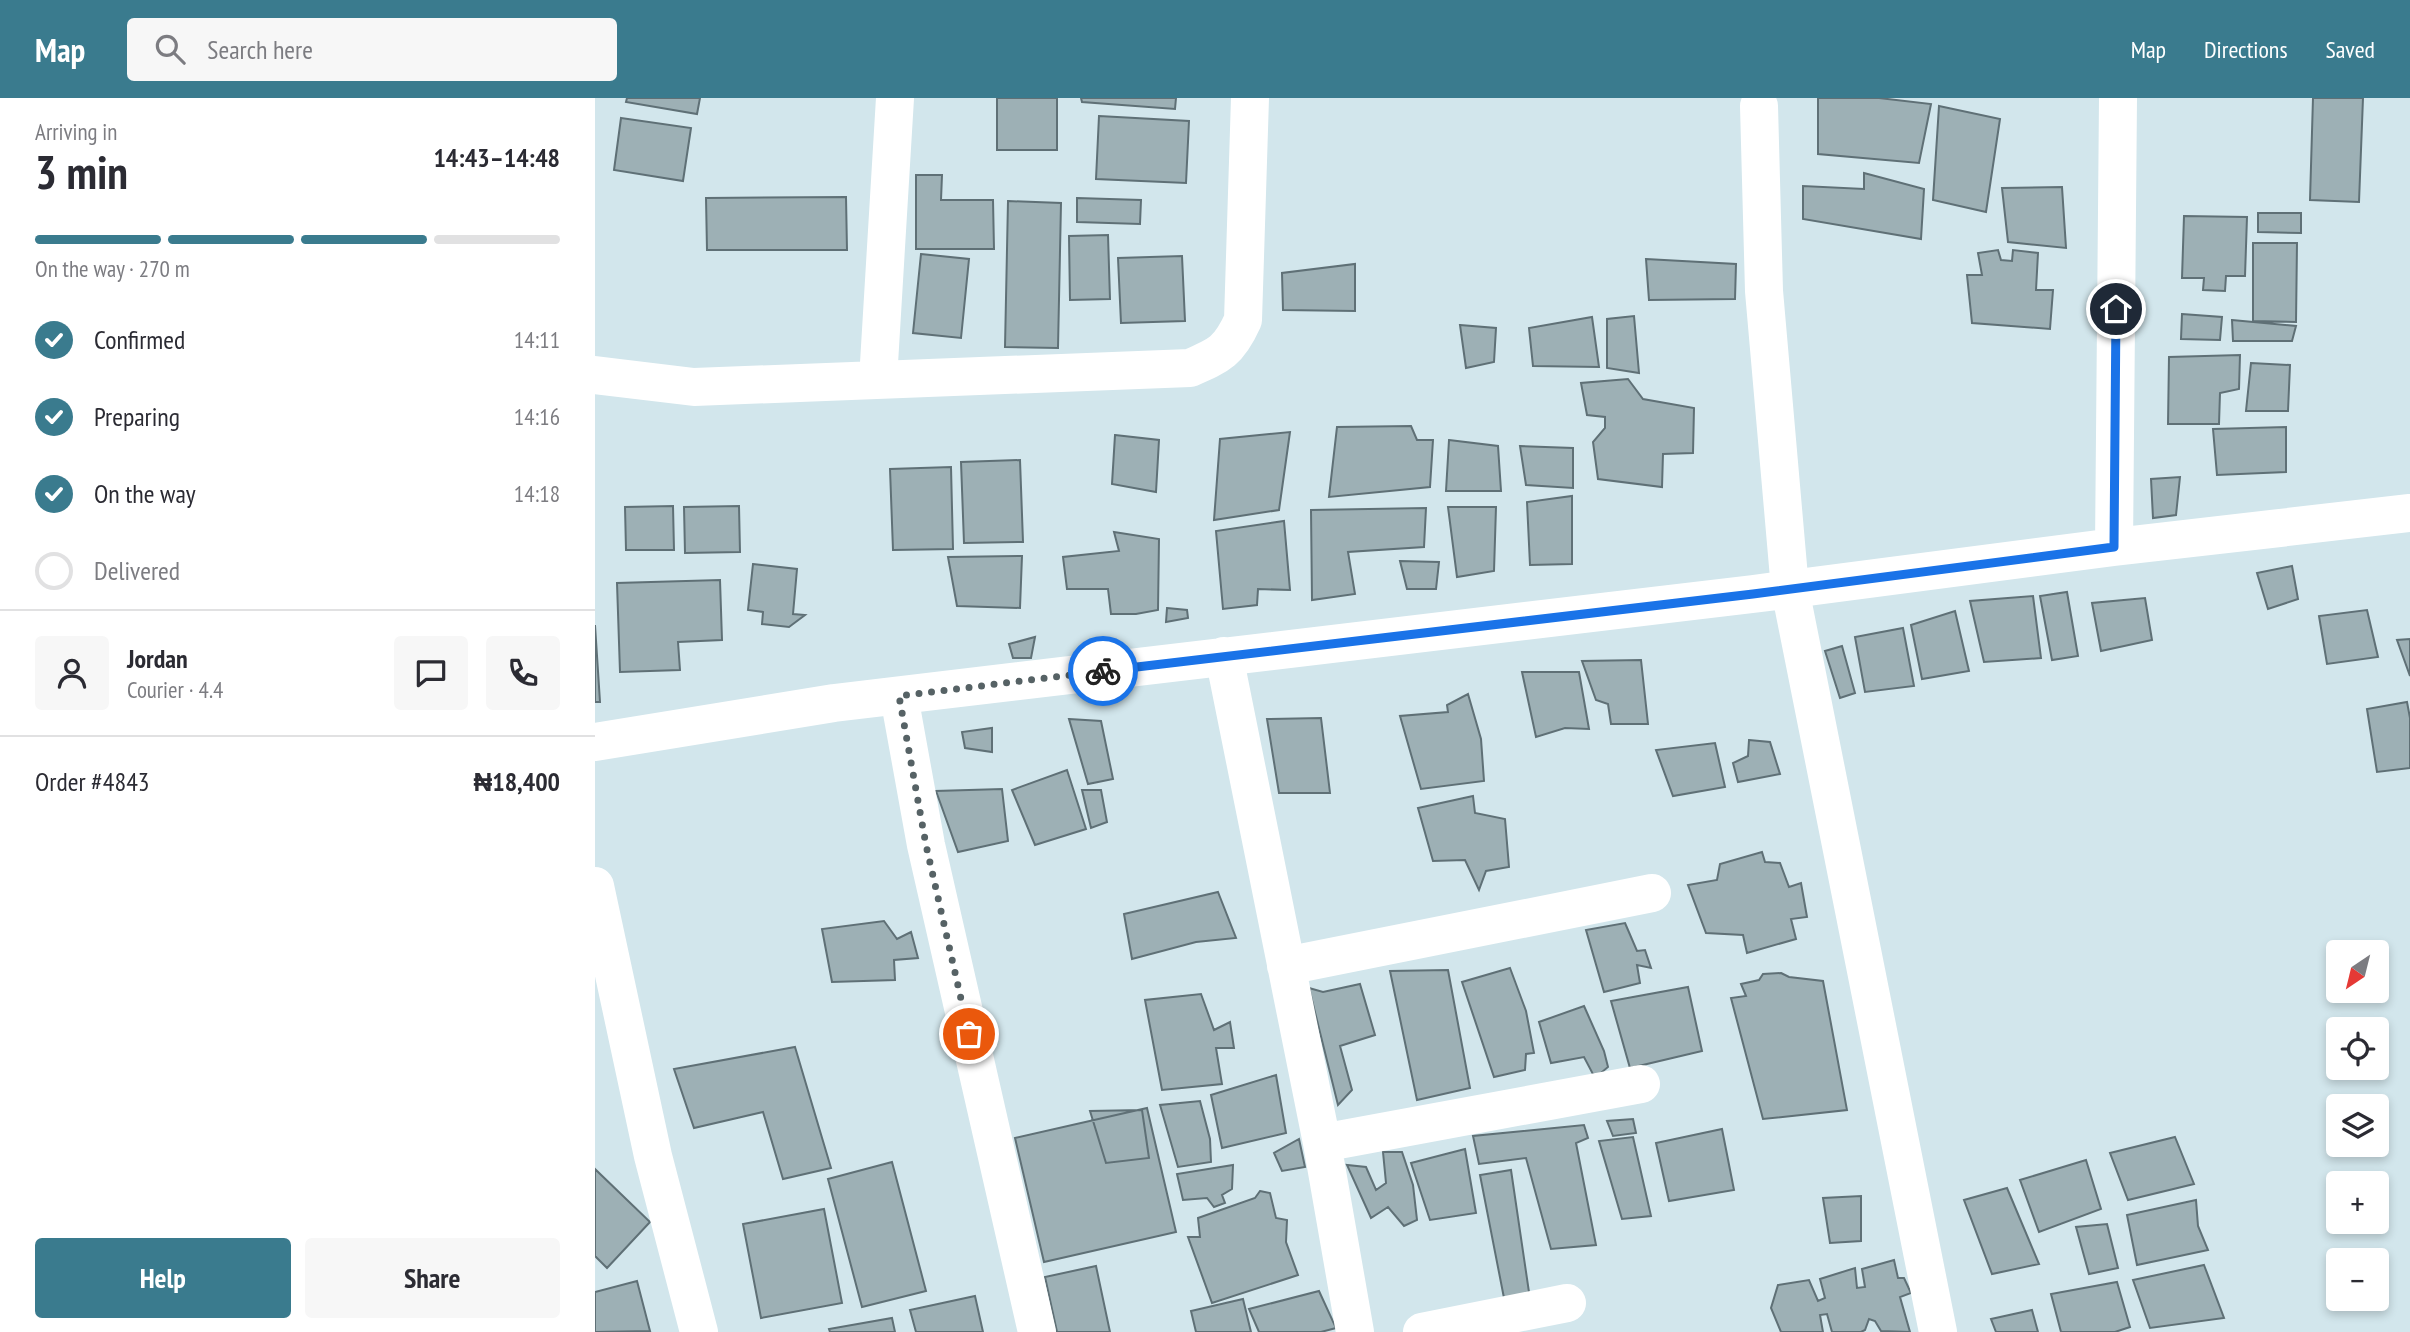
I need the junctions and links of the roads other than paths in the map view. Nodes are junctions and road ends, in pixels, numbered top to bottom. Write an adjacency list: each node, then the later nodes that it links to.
1 (895, 98): 6 (street)
2 (1250, 98): 6 (street)
3 (2118, 98): 8 (street)
4 (1759, 106): 9 (street)
5 (595, 375): 6 (street)
6 (878, 380)
7 (2410, 513): 8 (street)
8 (2114, 547): 9 (street)
9 (1790, 589): 10 (street); 23 (street)
10 (1224, 656): 11 (street); 15 (street)
11 (899, 696): 12 (street); 20 (street)
12 (595, 742)
13 (595, 886): 19 (street)
14 (1653, 893): 15 (street)
15 (1286, 966): 17 (street)
16 (1641, 1084): 17 (street)
17 (1322, 1143): 21 (street)
18 (1567, 1303): 22 (street)
19 (699, 1332)
20 (1037, 1332)
21 (1355, 1332)
22 (1422, 1332)
23 (1938, 1332)

